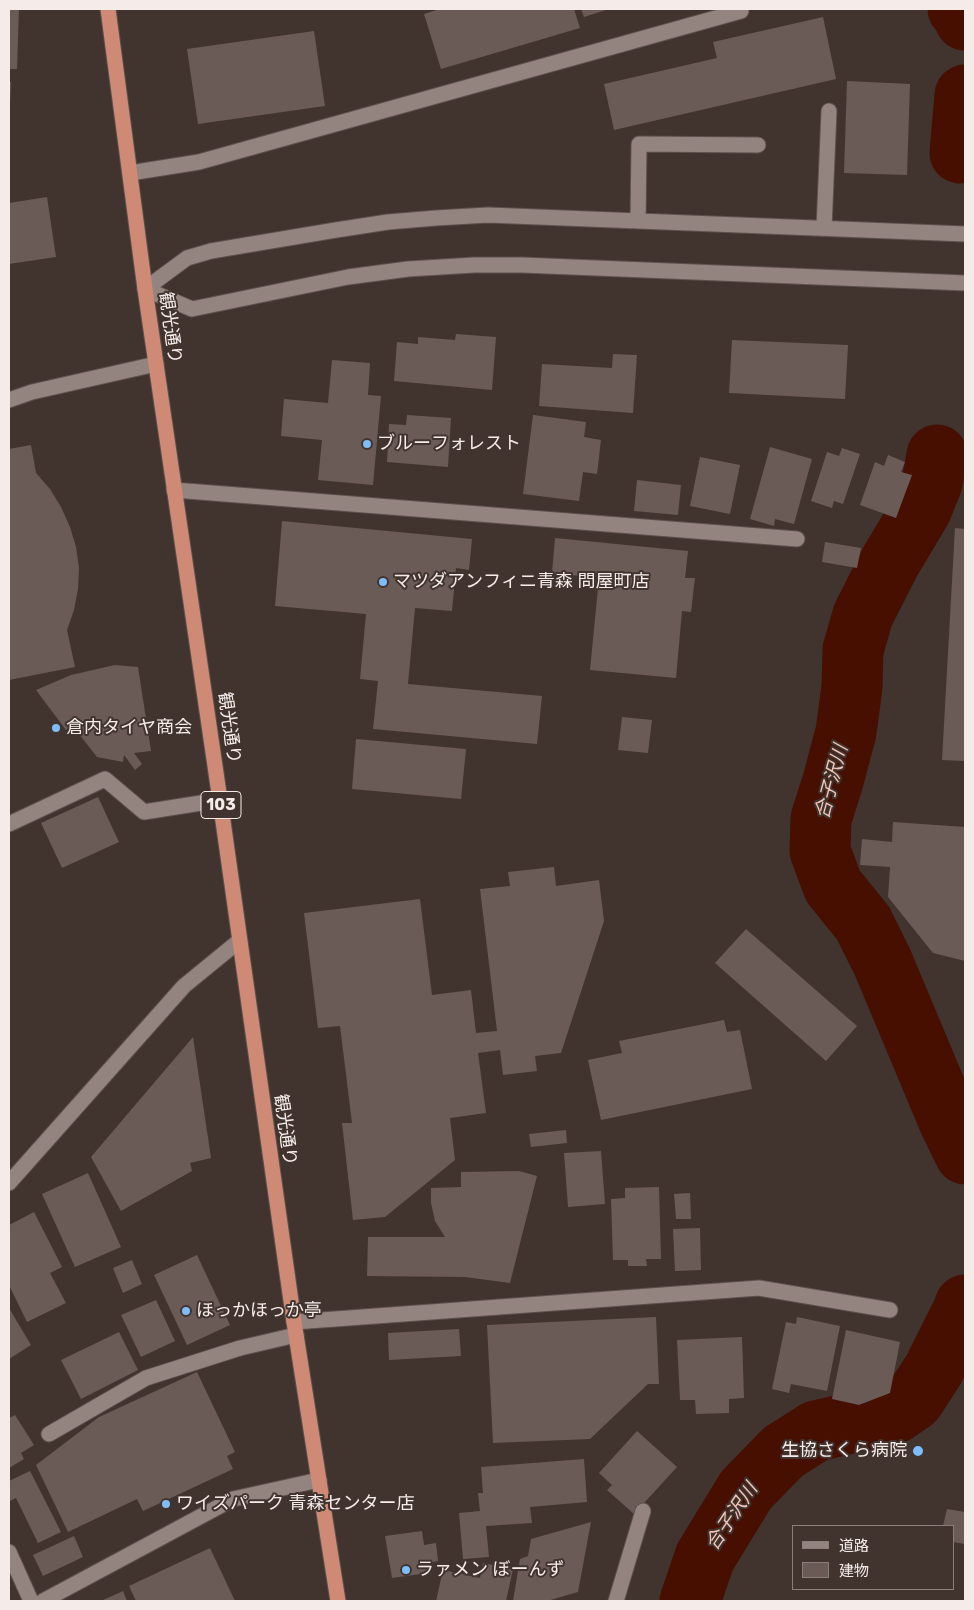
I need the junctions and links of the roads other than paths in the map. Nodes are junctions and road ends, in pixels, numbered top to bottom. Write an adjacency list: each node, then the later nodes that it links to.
1 (108, 9): 5 (highway, 観光通り / 103)
2 (740, 11): 5 (street)
3 (829, 111): 7 (street)
4 (758, 145): 6 (street)
5 (130, 173): 10 (highway, 観光通り / 103)
6 (638, 221): 7 (street); 10 (street)
7 (824, 228): 8 (street)
8 (965, 234)
9 (965, 283): 10 (street)
10 (145, 289): 11 (highway, 観光通り / 103)
11 (156, 364): 12 (street); 13 (highway, 観光通り / 103)
12 (9, 400)
13 (174, 490): 14 (street); 15 (highway, 観光通り / 103)
14 (797, 539)
15 (220, 800): 16 (street); 17 (highway, 観光通り / 103)
16 (9, 824)
17 (239, 941): 18 (street); 20 (highway, 観光通り / 103)
18 (9, 1183)
19 (890, 1310): 20 (street)
20 (295, 1328): 21 (street); 22 (highway, 観光通り / 103)
21 (49, 1434)
22 (319, 1480): 25 (highway, 観光通り / 103); 27 (street)
23 (643, 1511): 28 (street)
24 (9, 1552): 26 (street)
25 (334, 1600)
26 (31, 1601)
27 (43, 1601)
28 (616, 1601)

